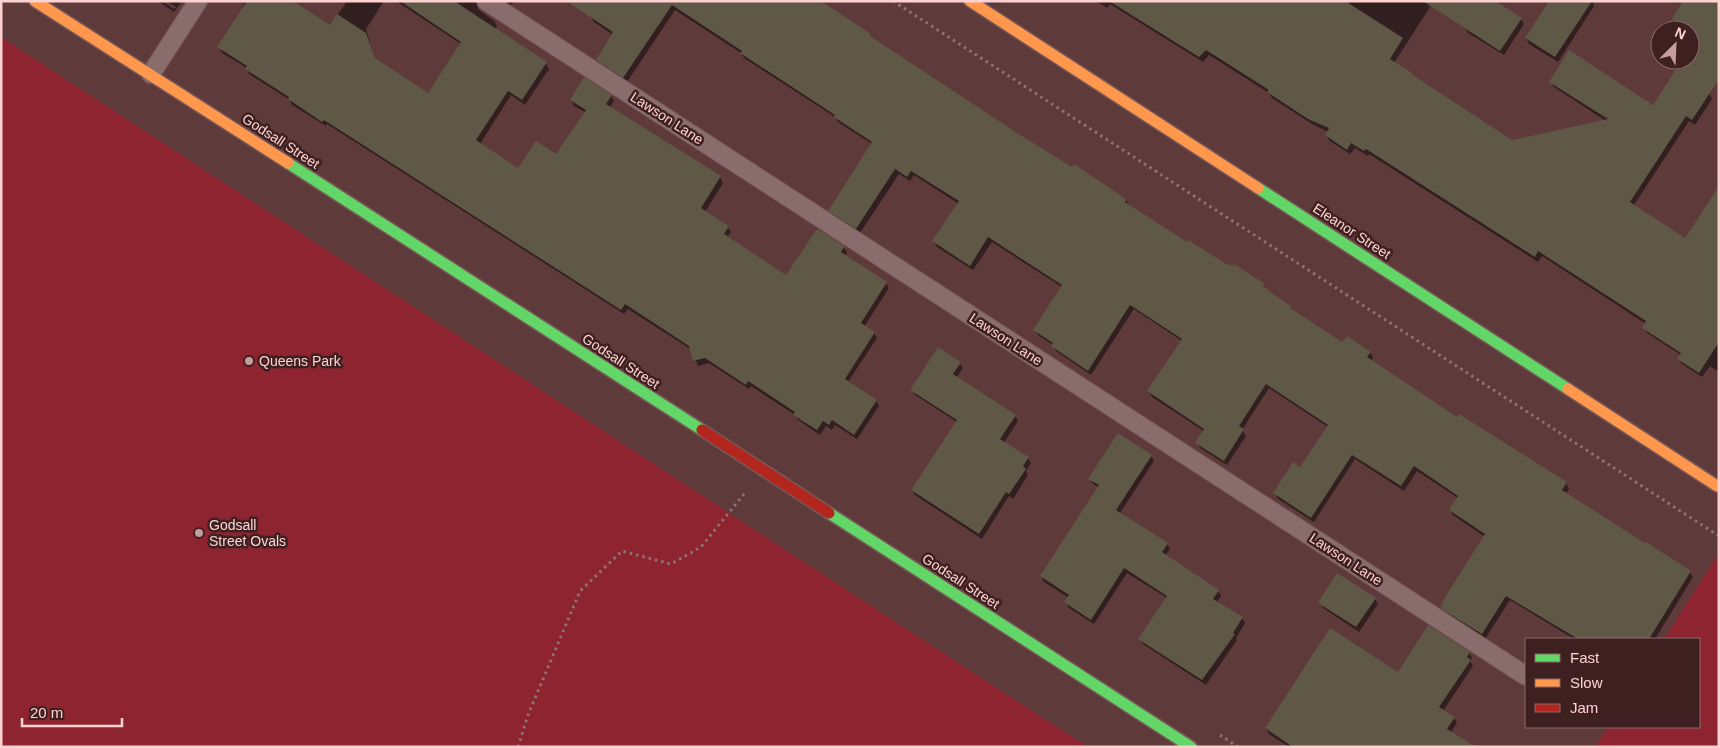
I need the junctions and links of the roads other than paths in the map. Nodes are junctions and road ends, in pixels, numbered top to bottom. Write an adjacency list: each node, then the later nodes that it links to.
1 (35, 1): 5 (street, Godsall Street)
2 (198, 1): 5 (lane)
3 (486, 1): 7 (lane, Lawson Lane)
4 (970, 1): 6 (street, Eleanor Street)
5 (151, 74): 8 (street, Godsall Street)
6 (1717, 486)
7 (1525, 675)
8 (1190, 747)

